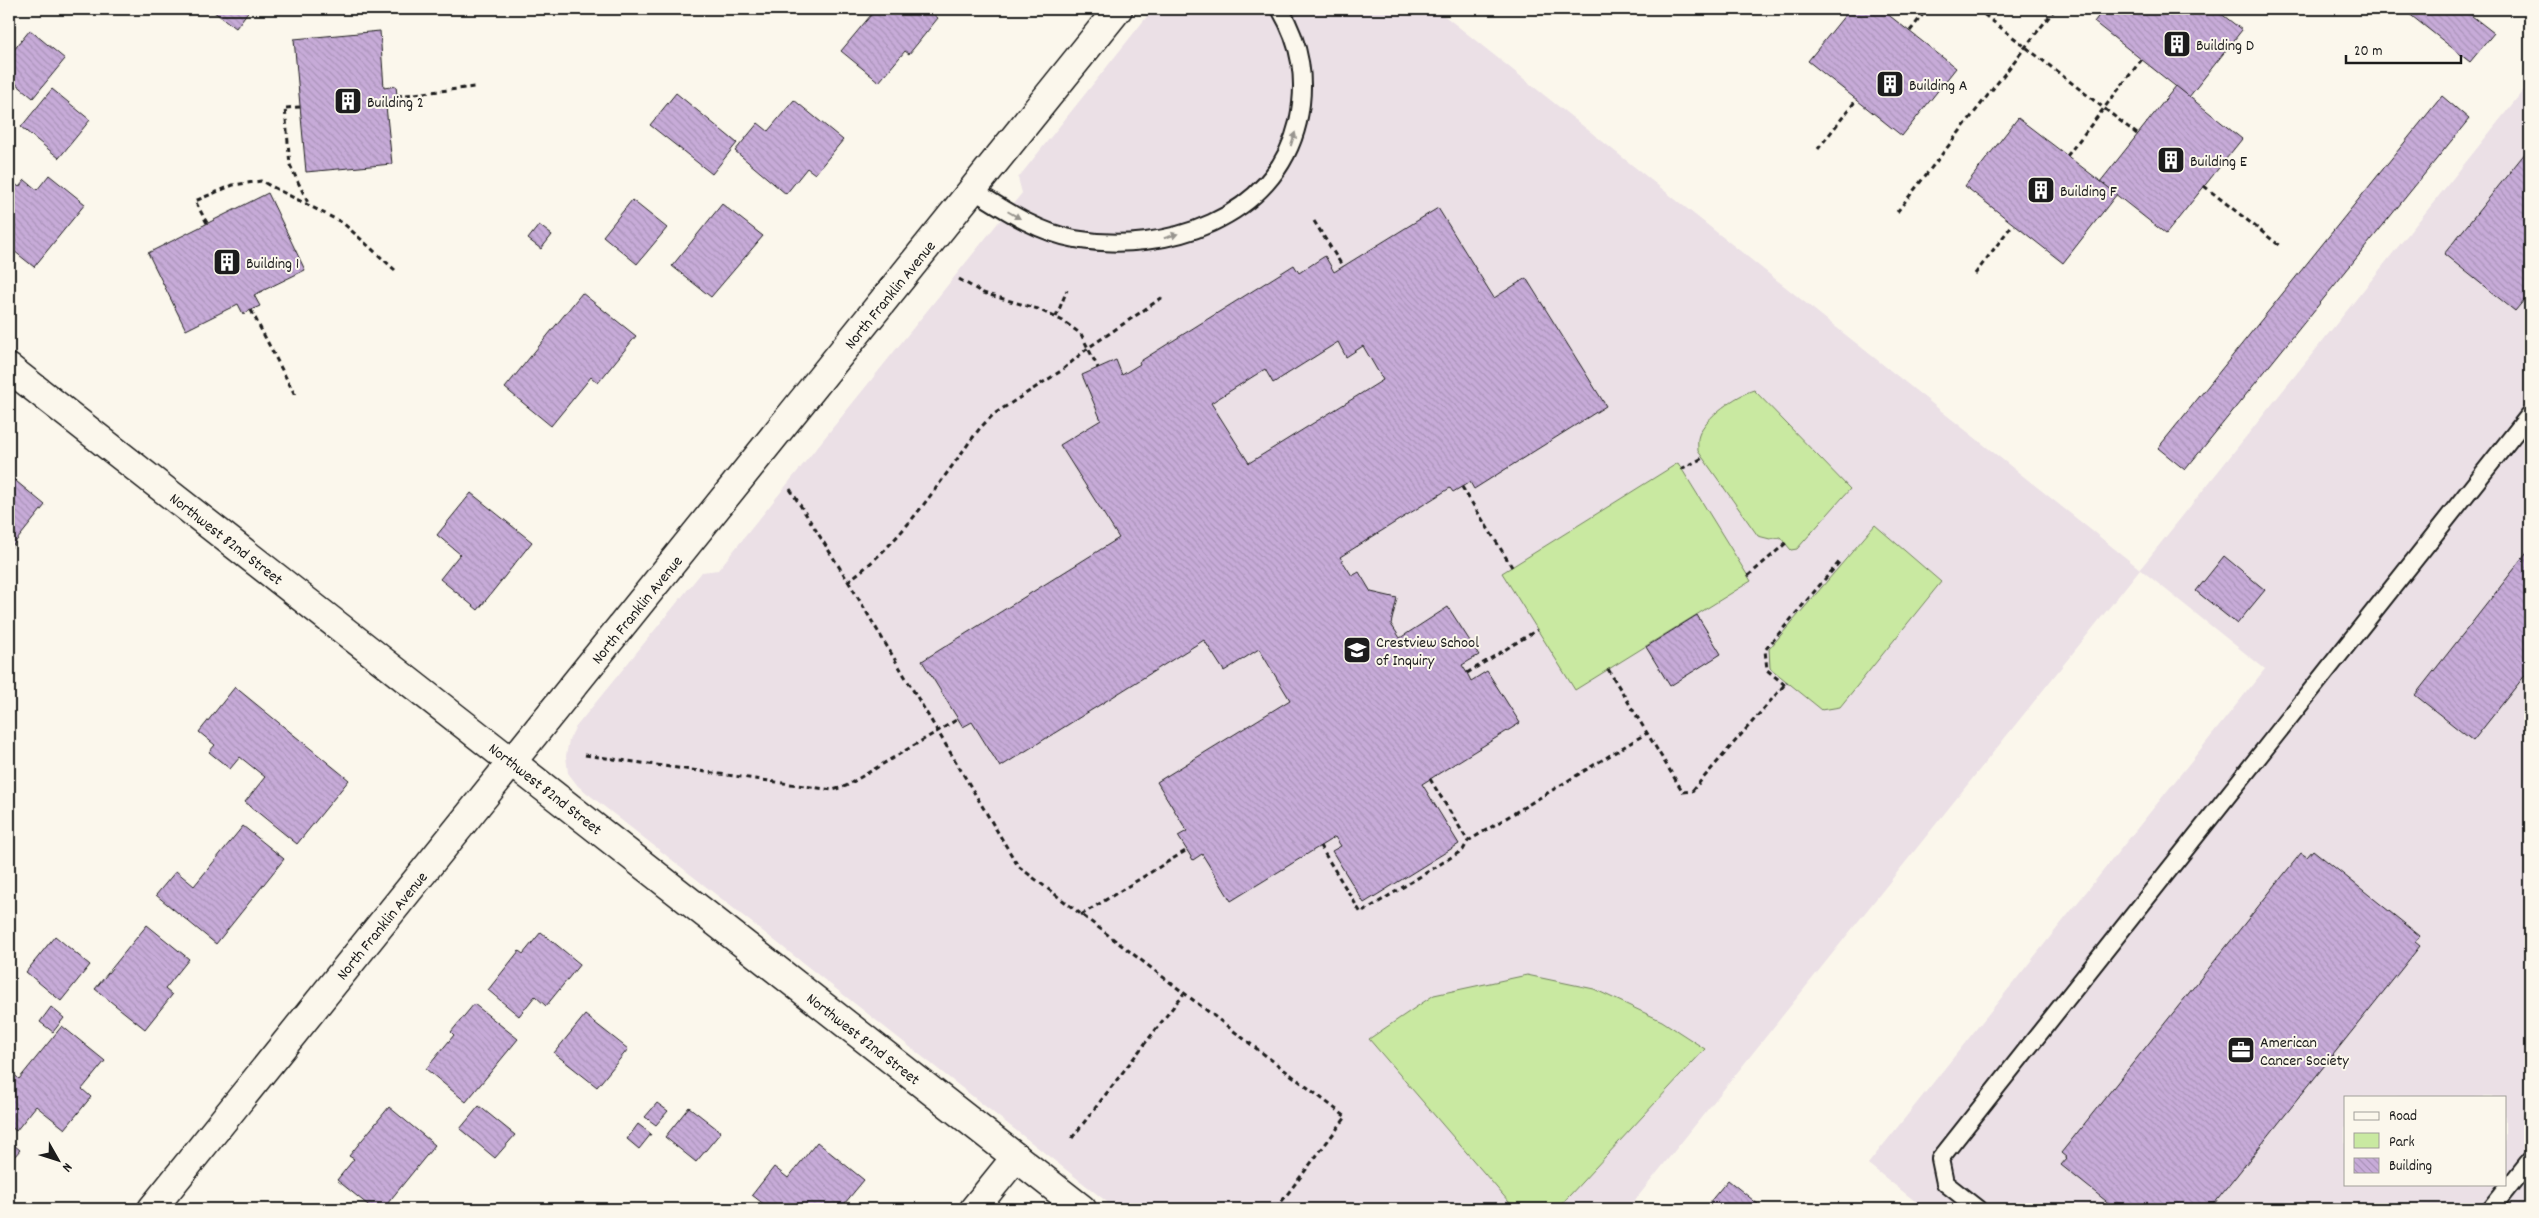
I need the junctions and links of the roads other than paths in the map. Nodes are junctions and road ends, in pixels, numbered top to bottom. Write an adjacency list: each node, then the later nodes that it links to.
1 (1118, 9): 3 (street, North Franklin Avenue)
2 (1280, 9): 3 (lane, one-way to 2)
3 (973, 190): 6 (street, North Franklin Avenue)
4 (9, 368): 6 (street, Northwest 82nd Street)
5 (2530, 414): 12 (lane)
6 (513, 761): 7 (street, Northwest 82nd Street); 9 (street, North Franklin Avenue)
7 (1016, 1157): 10 (street); 11 (street, Northwest 82nd Street)
8 (2530, 1160): 13 (lane)
9 (152, 1209)
10 (974, 1209)
11 (1082, 1209)
12 (1978, 1209)
13 (2491, 1209)

